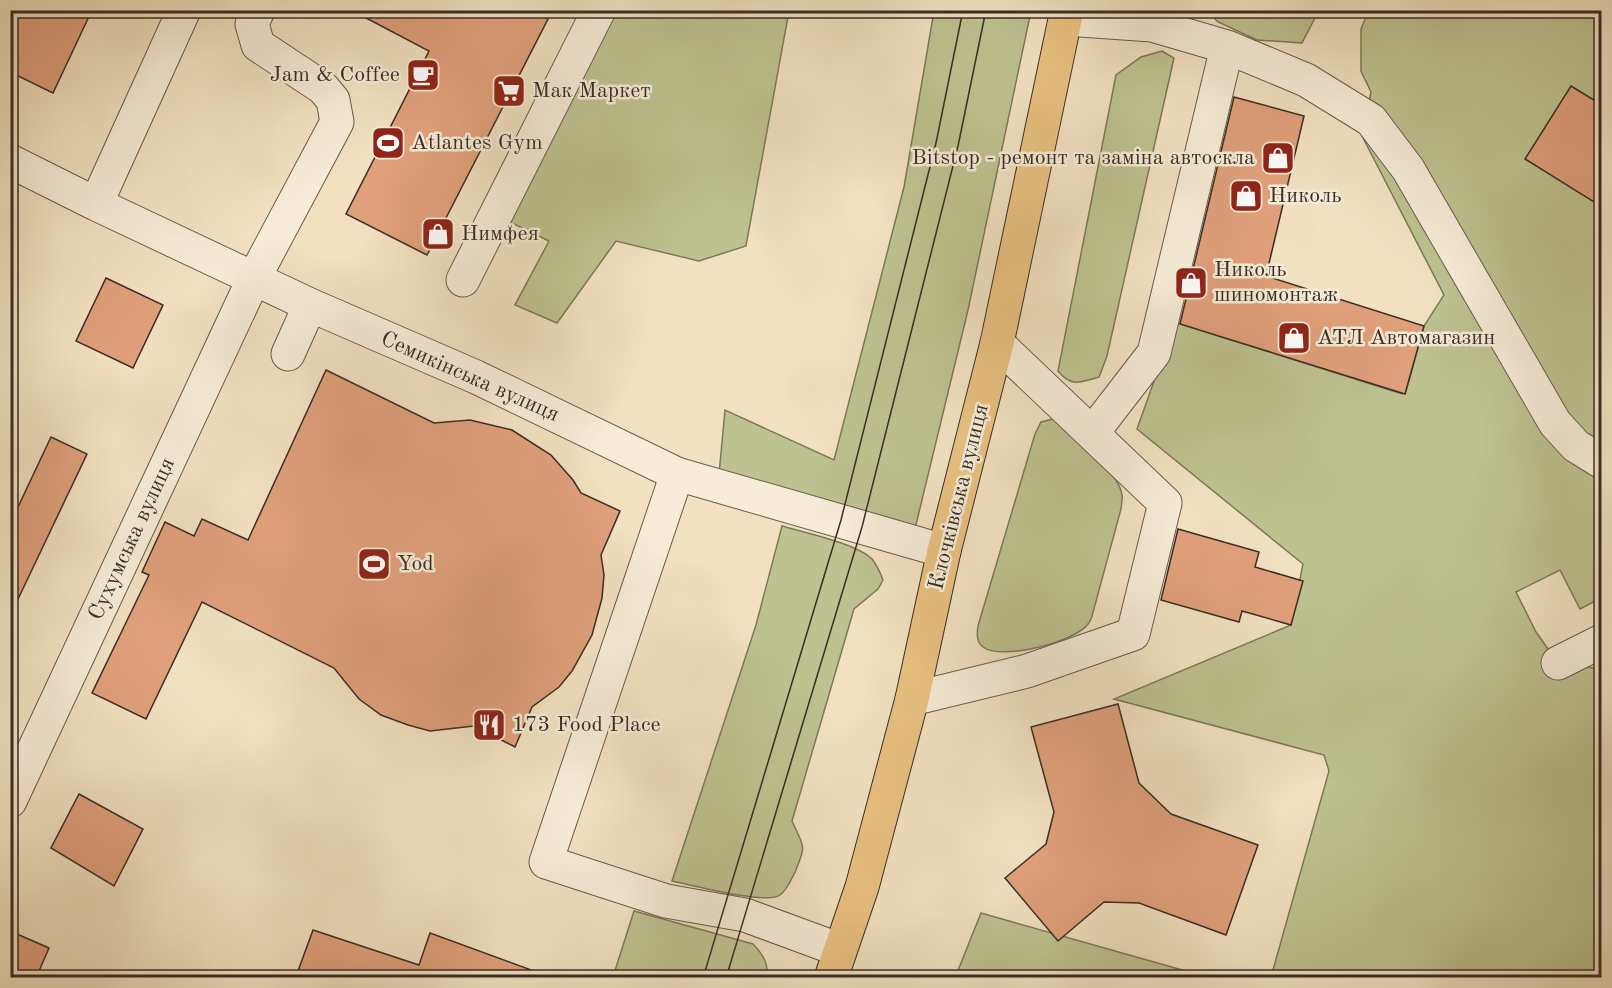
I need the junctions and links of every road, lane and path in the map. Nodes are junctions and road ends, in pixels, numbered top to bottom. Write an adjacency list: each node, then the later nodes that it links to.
1 (184, 10): 7 (street)
2 (258, 10): 8 (street, Сухумська вулиця)
3 (599, 10): 9 (street)
4 (1066, 15): 5 (street); 11 (main road, Клочківська вулиця)
5 (1227, 47): 13 (street); 14 (street)
6 (10, 162): 7 (street, Семикінська вулиця)
7 (96, 204): 8 (street, Семикінська вулиця)
8 (254, 278): 10 (street, Семикінська вулиця); 20 (street, Сухумська вулиця)
9 (464, 280)
10 (310, 305): 12 (street); 15 (street, Семикінська вулиця)
11 (997, 343): 13 (street); 16 (main road, Клочківська вулиця)
12 (288, 354)
13 (1093, 432): 19 (street)
14 (1602, 462)
15 (677, 474): 16 (street, Семикінська вулиця); 21 (street)
16 (944, 551): 19 (main road, Клочківська вулиця)
17 (1602, 641): 18 (street)
18 (1558, 663)
19 (912, 699): 21 (main road, Клочківська вулиця)
20 (10, 801)
21 (835, 964)

